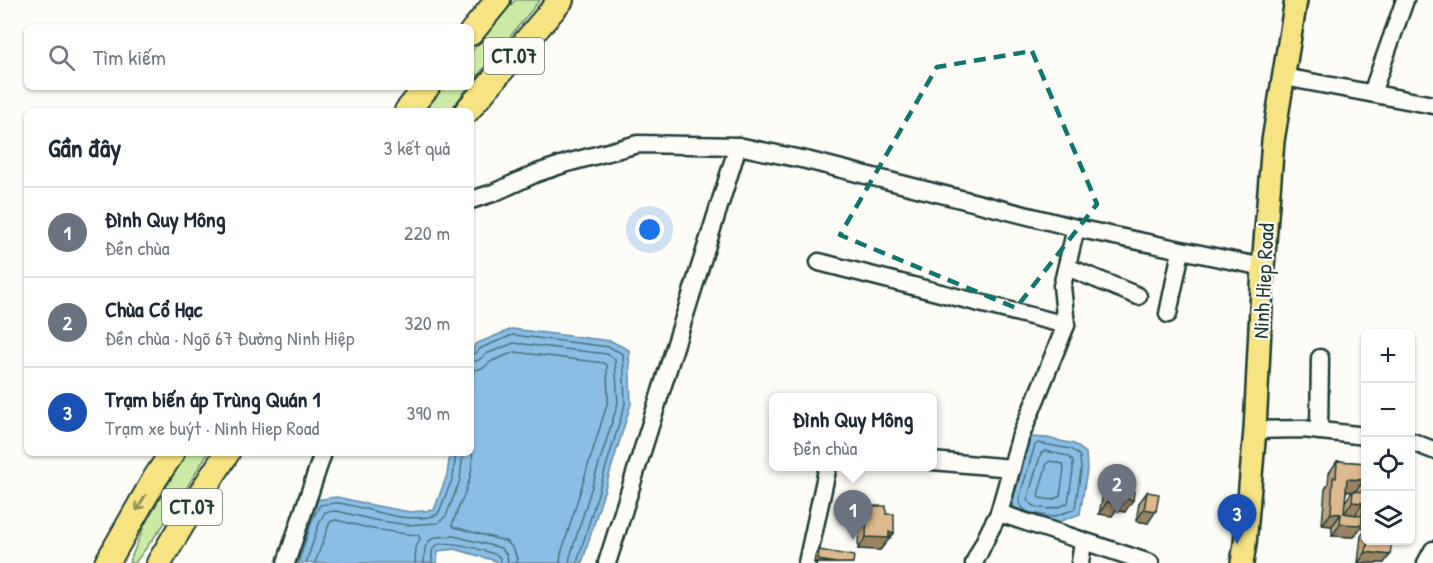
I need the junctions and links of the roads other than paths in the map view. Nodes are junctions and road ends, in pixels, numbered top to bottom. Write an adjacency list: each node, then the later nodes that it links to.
1 (498, 0): 5 (highway, CT.07)
2 (561, 0): 11 (highway, CT.07)
3 (1296, 0): 6 (main road, Ninh Hiep Road)
4 (1405, 0): 8 (street)
5 (474, 29)
6 (1284, 77): 8 (street); 18 (main road, Ninh Hiep Road)
7 (424, 90): 10 (highway)
8 (1372, 93): 9 (street)
9 (1433, 105)
10 (410, 108)
11 (470, 108)
12 (738, 147): 13 (street); 14 (street); 40 (street)
13 (474, 199)
14 (1076, 228): 15 (street); 17 (street)
15 (1181, 251): 18 (street); 20 (street)
16 (819, 262): 21 (street)
17 (1067, 267): 19 (street); 21 (street)
18 (1263, 267): 23 (main road, Ninh Hiep Road)
19 (1138, 296)
20 (1168, 314)
21 (1066, 325): 32 (street)
22 (1320, 358): 24 (street)
23 (1256, 430): 24 (street); 45 (main road, Ninh Hiep Road)
24 (1318, 431): 25 (street)
25 (1361, 436)
26 (1415, 443): 27 (street)
27 (1433, 450)
28 (170, 456): 37 (highway, CT.07, one-way to 37)
29 (225, 456): 38 (highway, CT.07)
30 (322, 456): 39 (street)
31 (937, 461): 32 (street)
32 (1012, 468): 34 (street)
33 (827, 471): 41 (street)
34 (999, 513): 35 (street); 42 (street)
35 (1083, 542): 43 (street); 44 (street)
36 (1433, 550): 46 (street)
37 (107, 563)
38 (159, 563)
39 (286, 563)
40 (607, 563)
41 (807, 563)
42 (975, 563)
43 (1080, 563)
44 (1150, 563)
45 (1242, 563)
46 (1426, 563)

